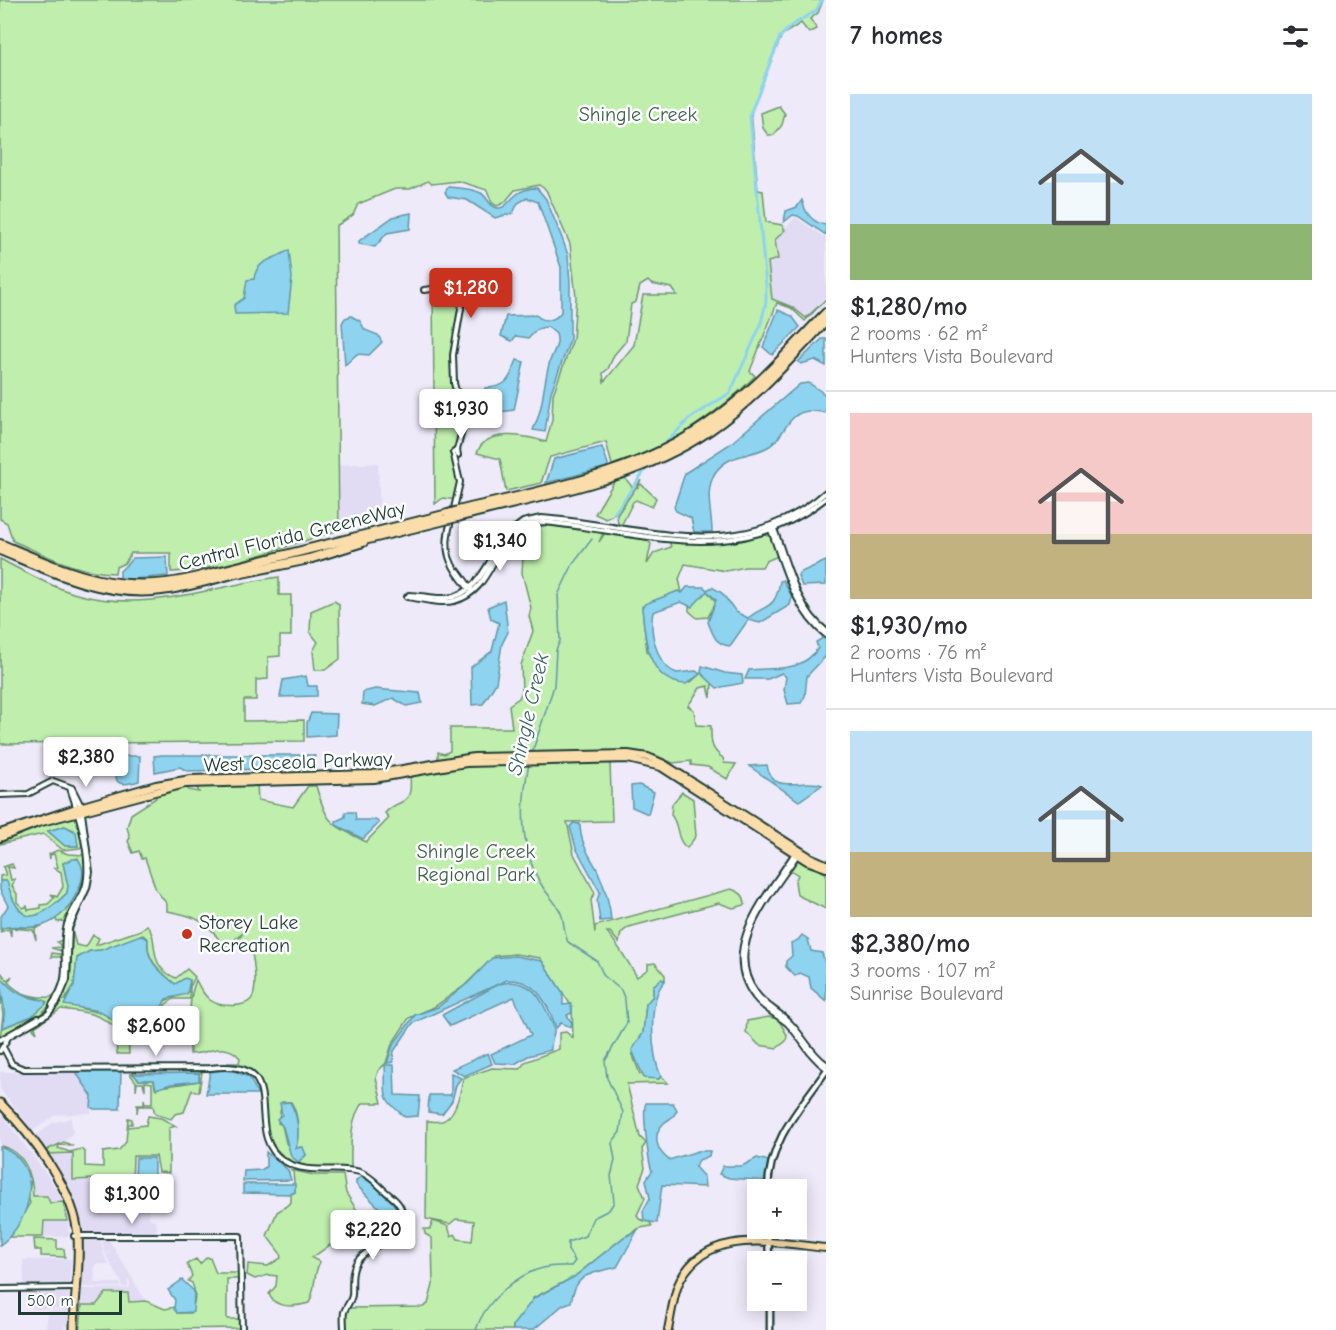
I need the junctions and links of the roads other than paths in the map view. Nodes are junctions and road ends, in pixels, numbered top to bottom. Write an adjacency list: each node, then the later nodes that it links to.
1 (424, 290): 13 (street)
2 (826, 313): 6 (highway, Central Florida GreeneWay)
3 (826, 321): 6 (highway, Central Florida GreeneWay)
4 (826, 492): 9 (street)
5 (826, 498): 9 (street)
6 (457, 514): 7 (highway, Central Florida GreeneWay, bridge)
7 (447, 517): 12 (highway, Central Florida GreeneWay); 12 (highway, Central Florida GreeneWay)
8 (595, 526): 9 (street); 9 (street); 13 (street)
9 (772, 528): 15 (street)
10 (0, 544): 12 (highway, Central Florida GreeneWay)
11 (0, 550): 12 (highway, Central Florida GreeneWay)
12 (220, 574)
13 (471, 590): 14 (street)
14 (408, 596)
15 (826, 633)
16 (0, 795): 17 (street)
17 (79, 809): 18 (main road, West Osceola Parkway); 19 (main road, West Osceola Parkway); 20 (main road, West Osceola Parkway); 23 (street)
18 (0, 832)
19 (0, 838)
20 (797, 852): 21 (main road, West Osceola Parkway); 22 (main road, West Osceola Parkway); 24 (street)
21 (826, 864)
22 (826, 868)
23 (1, 1046): 42 (street)
24 (826, 1068): 28 (main road)
25 (826, 1076): 28 (main road)
26 (0, 1102): 30 (highway)
27 (0, 1108): 30 (highway)
28 (799, 1111): 29 (main road)
29 (769, 1179)
30 (60, 1184): 31 (highway); 31 (highway)
31 (76, 1236): 37 (highway); 37 (highway); 41 (street)
32 (770, 1239): 34 (main road)
33 (724, 1245): 34 (main road); 43 (main road); 43 (main road)
34 (770, 1245): 35 (main road); 36 (main road)
35 (826, 1250)
36 (770, 1251)
37 (74, 1288): 38 (street); 40 (highway); 40 (highway)
38 (0, 1289)
39 (771, 1311): 44 (main road)
40 (72, 1330)
41 (243, 1330)
42 (344, 1330)
43 (670, 1330)
44 (771, 1330)

